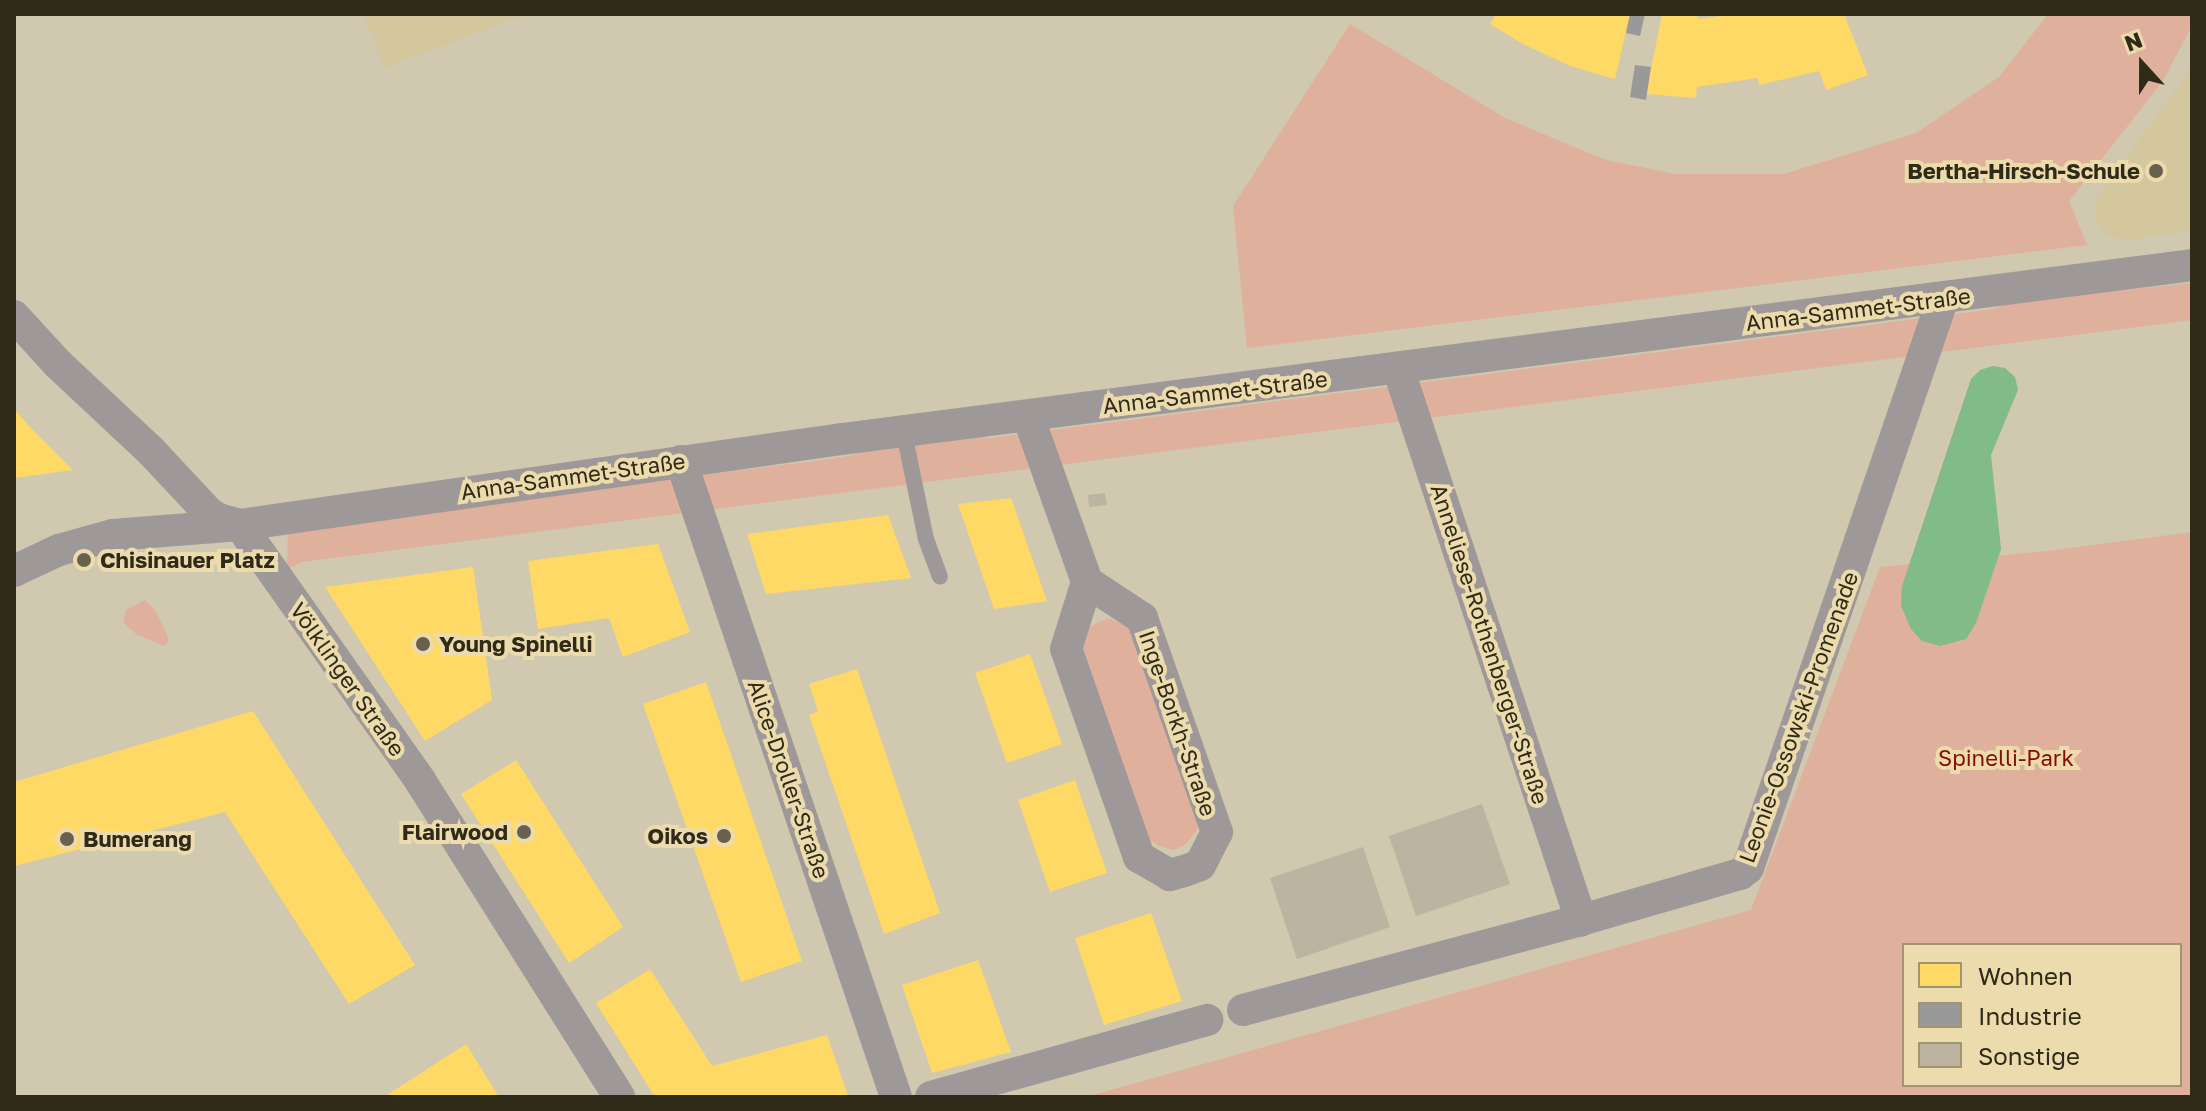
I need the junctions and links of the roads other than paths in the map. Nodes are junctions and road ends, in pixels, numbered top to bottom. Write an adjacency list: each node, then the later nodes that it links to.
1 (2192, 265): 2 (street, Anna-Sammet-Straße)
2 (1943, 298): 4 (street, Anna-Sammet-Straße); 12 (street, Leonie-Ossowski-Promenade)
3 (14, 316): 8 (street, Völklinger Straße)
4 (1398, 368): 5 (street, Anna-Sammet-Straße); 12 (street, Anneliese-Rothenberger-Straße)
5 (1028, 416): 6 (street, Anna-Sammet-Straße); 11 (street)
6 (904, 433): 7 (street, Anna-Sammet-Straße); 10 (lane)
7 (681, 461): 8 (street, Anna-Sammet-Straße); 16 (street, Alice-Droller-Straße)
8 (240, 525): 9 (street); 15 (street, Völklinger Straße)
9 (14, 571)
10 (940, 577)
11 (1087, 582): 11 (street, Inge-Borkh-Straße)
12 (1581, 920): 13 (street, Leonie-Ossowski-Promenade)
13 (1243, 1010)
14 (1207, 1020): 17 (street)
15 (619, 1097)
16 (896, 1097)
17 (931, 1097)

